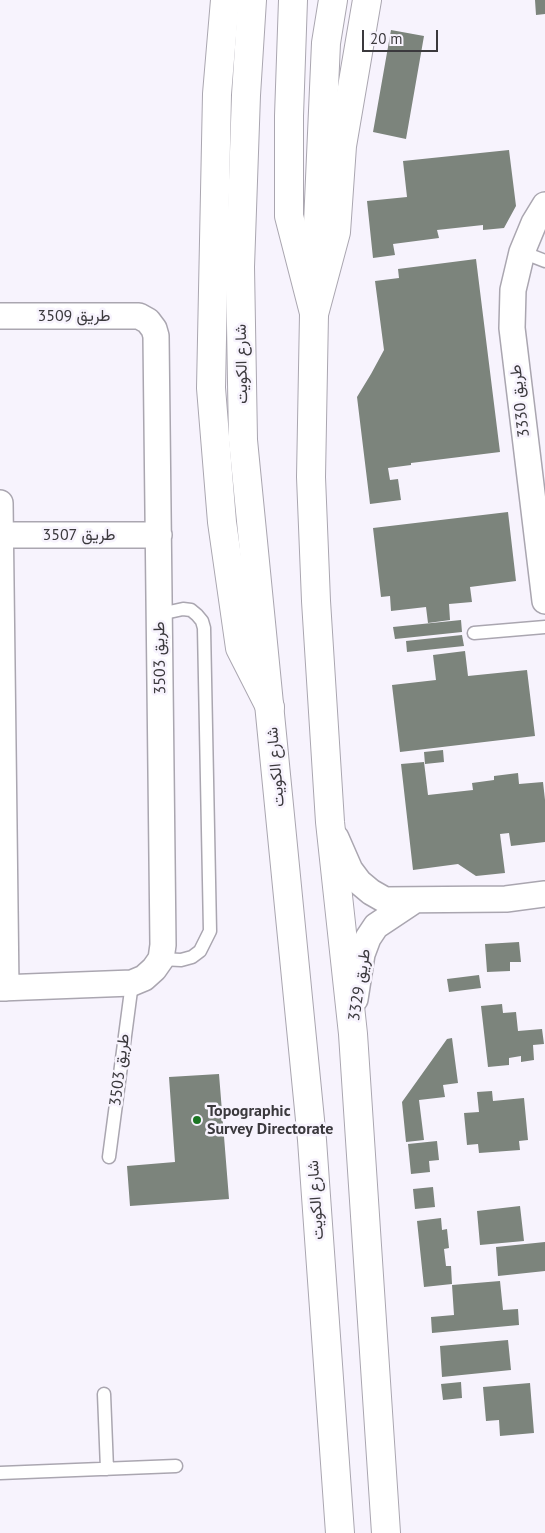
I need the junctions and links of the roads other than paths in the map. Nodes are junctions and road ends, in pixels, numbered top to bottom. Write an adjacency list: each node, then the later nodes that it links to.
1 (225, 0): 19 (main road)
2 (252, 0): 19 (main road, شارع الكويت)
3 (293, 0): 9 (main road)
4 (333, 0): 9 (main road)
5 (368, 0): 9 (main road)
6 (545, 205): 7 (street, طريق 3330)
7 (522, 252): 8 (lane); 15 (street, طريق 3330)
8 (545, 261)
9 (314, 314): 21 (main road)
10 (0, 316): 11 (street, طريق 3509)
11 (148, 321): 14 (street, طريق 3503)
12 (0, 503): 13 (street)
13 (0, 534): 14 (street, طريق 3507); 20 (street)
14 (159, 535): 16 (street, طريق 3503)
15 (545, 602)
16 (160, 614): 24 (street, طريق 3503); 24 (lane)
17 (545, 628): 18 (lane)
18 (474, 633)
19 (270, 707): 33 (main road, شارع الكويت)
20 (2, 775): 26 (street)
21 (330, 822): 23 (street); 27 (main road)
22 (545, 894): 23 (street)
23 (415, 900): 27 (street, طريق 3329)
24 (160, 959): 25 (street)
25 (132, 983): 26 (street); 28 (lane, طريق 3503)
26 (3, 988)
27 (353, 1034): 34 (main road)
28 (109, 1157)
29 (104, 1394): 31 (lane)
30 (176, 1466): 31 (lane)
31 (107, 1469): 32 (lane)
32 (0, 1473)
33 (340, 1533)
34 (386, 1533)

